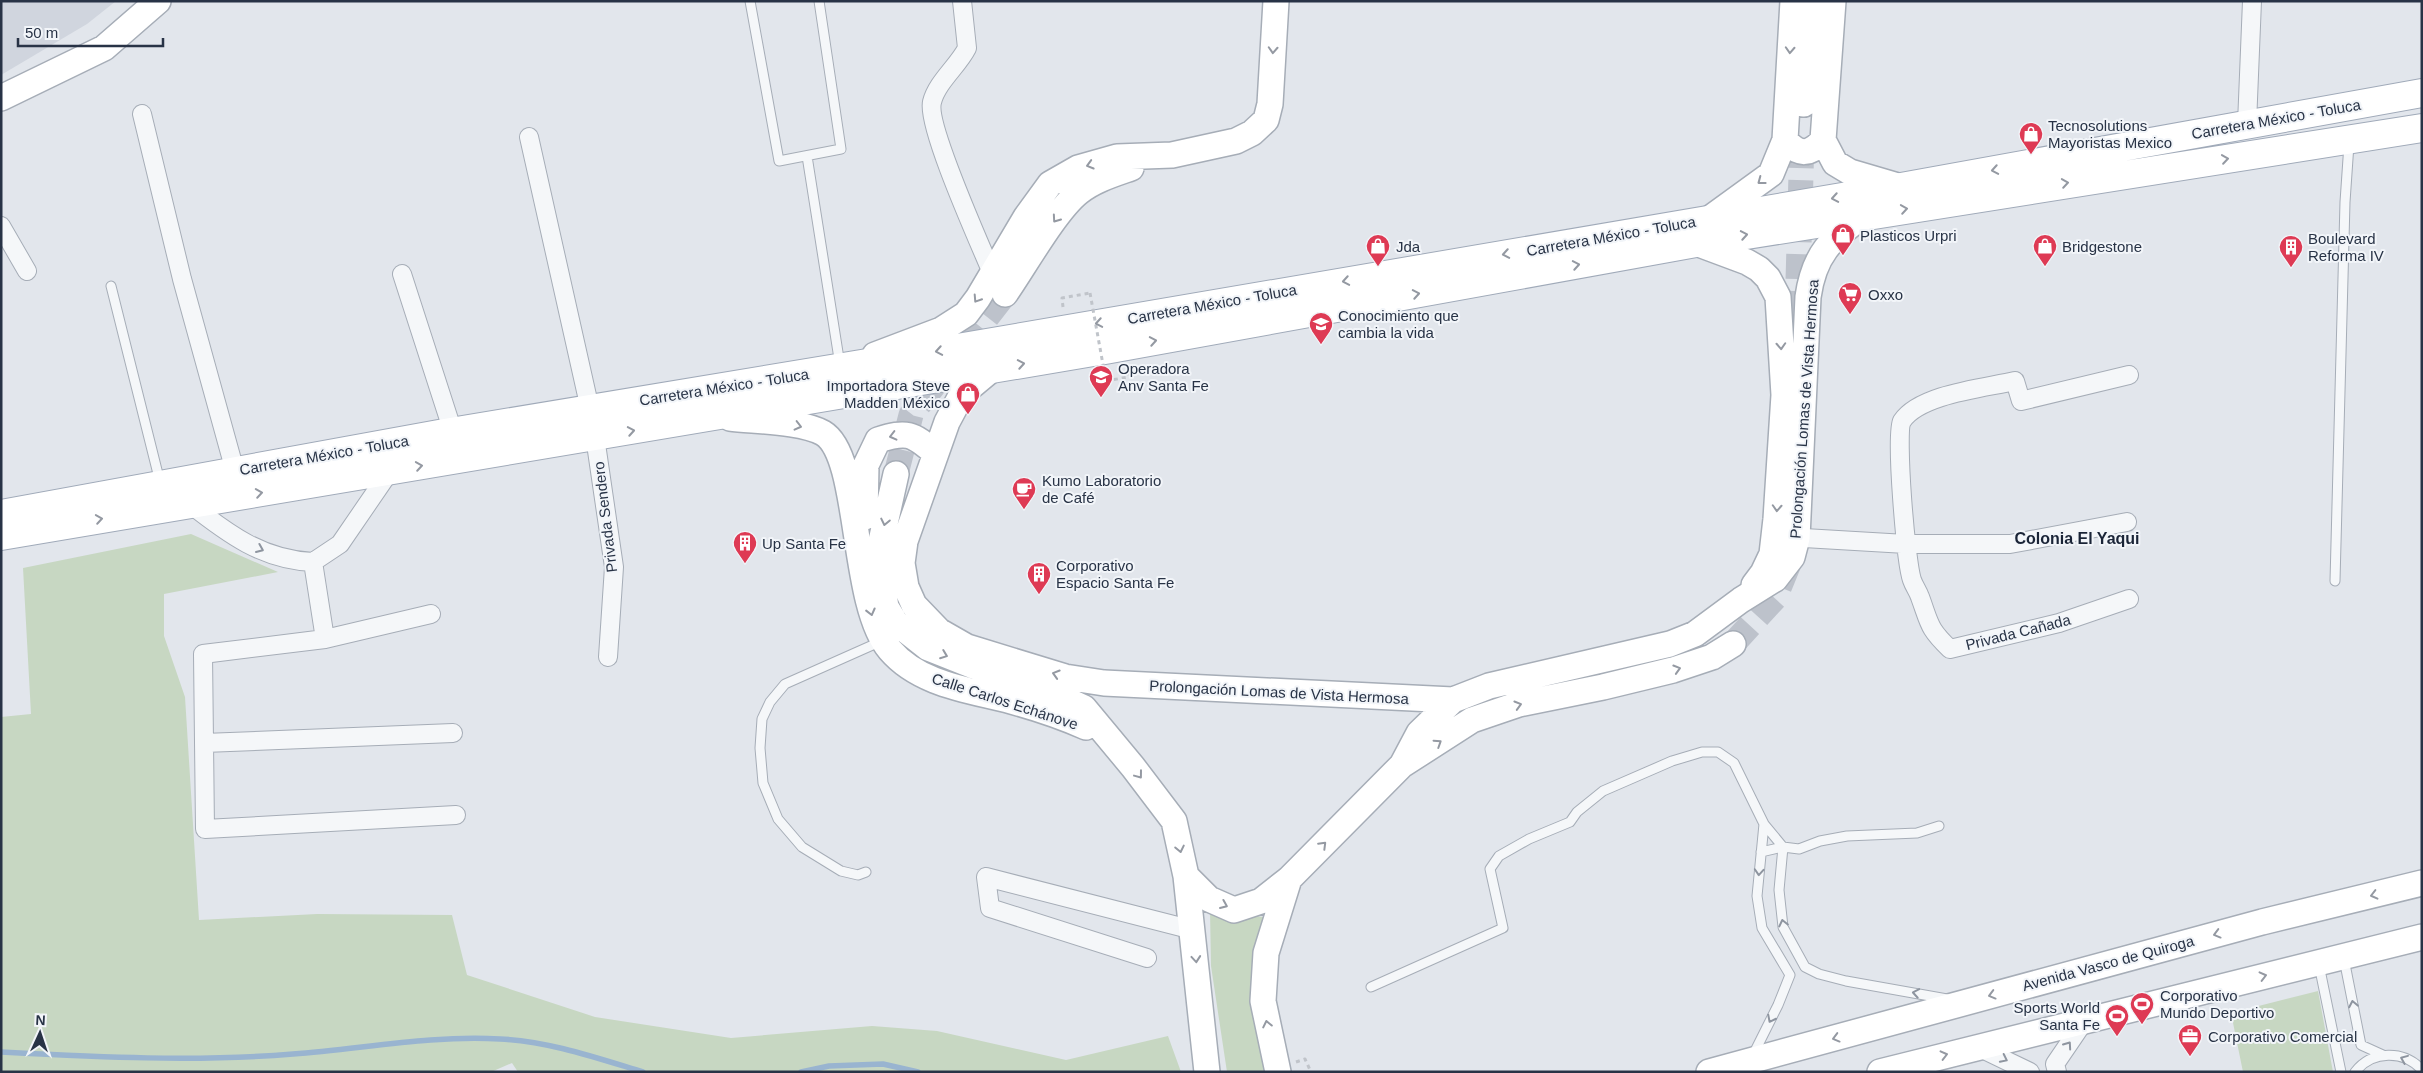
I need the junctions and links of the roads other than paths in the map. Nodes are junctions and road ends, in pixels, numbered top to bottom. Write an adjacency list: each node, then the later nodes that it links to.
1 (158, 1): 11 (street)
2 (750, 1): 19 (lane)
3 (819, 1): 19 (lane)
4 (962, 1): 26 (street)
5 (1276, 1): 18 (street, one-way to 18)
6 (1793, 1): 16 (street, one-way to 16)
7 (1812, 1): 16 (street)
8 (1833, 1): 16 (street)
9 (2252, 1): 13 (street)
10 (2422, 93): 13 (main road, Carretera México - Toluca)
11 (1, 98)
12 (142, 114): 40 (street)
13 (2247, 124): 20 (main road, Carretera México - Toluca, one-way to 20)
14 (2422, 128): 17 (main road, Carretera México - Toluca)
15 (529, 137): 35 (street)
16 (1804, 140): 20 (street); 22 (street, one-way to 22)
17 (2349, 141): 21 (main road, Carretera México - Toluca, one-way to 17); 54 (lane)
18 (1172, 155): 26 (street, one-way to 26); 29 (street, one-way to 29)
19 (807, 156): 32 (lane)
20 (1901, 187): 22 (main road, Carretera México - Toluca, one-way to 22)
21 (1865, 215): 24 (main road, Carretera México - Toluca, one-way to 21); 31 (street, Prolongación Lomas de Vista Hermosa)
22 (1709, 219): 32 (main road, Carretera México - Toluca, one-way to 32)
23 (1, 226): 25 (street)
24 (1696, 243): 30 (street, Prolongación Lomas de Vista Hermosa); 33 (main road, Carretera México - Toluca, one-way to 24)
25 (27, 271)
26 (992, 273): 32 (street, one-way to 32)
27 (402, 274): 37 (street)
28 (111, 286): 43 (lane)
29 (1005, 294)
30 (1778, 297): 31 (street); 49 (street, Prolongación Lomas de Vista Hermosa, one-way to 49)
31 (1808, 297): 49 (street, Prolongación Lomas de Vista Hermosa)
32 (840, 368): 35 (main road, Carretera México - Toluca)
33 (992, 369): 36 (main road, Carretera México - Toluca); 39 (street)
34 (2129, 375): 50 (street)
35 (590, 409): 37 (main road, Carretera México - Toluca)
36 (715, 417): 38 (main road, Carretera México - Toluca, one-way to 36); 53 (street, Calle Carlos Echánove, one-way to 53)
37 (453, 432): 40 (main road, Carretera México - Toluca)
38 (595, 438): 41 (main road, Carretera México - Toluca, one-way to 38); 60 (street, Privada Sendero)
39 (935, 453): 53 (street, one-way to 53); 61 (street, Prolongación Lomas de Vista Hermosa, one-way to 39)
40 (235, 471): 43 (main road, Carretera México - Toluca)
41 (390, 471): 44 (main road, Carretera México - Toluca, one-way to 41); 52 (street)
42 (896, 474): 63 (street, one-way to 63)
43 (160, 485): 45 (main road, Carretera México - Toluca)
44 (190, 504): 47 (main road, Carretera México - Toluca, one-way to 44); 52 (street, one-way to 52)
45 (1, 514)
46 (2127, 522): 50 (street)
47 (50, 527): 48 (main road, Carretera México - Toluca); 51 (main road)
48 (1, 536)
49 (1786, 537): 50 (street); 61 (street, Prolongación Lomas de Vista Hermosa)
50 (1906, 544): 55 (street, Privada Cañada)
51 (1, 553)
52 (313, 562): 57 (street)
53 (861, 572): 58 (street, Calle Carlos Echánove, one-way to 58)
54 (2335, 582)
55 (2129, 599)
56 (431, 614): 57 (street)
57 (325, 639): 64 (street)
58 (884, 640): 63 (street, Calle Carlos Echánove); 71 (lane)
59 (1733, 644): 65 (street, one-way to 59)
60 (608, 658)
61 (1453, 700): 65 (street, Prolongación Lomas de Vista Hermosa)
62 (453, 733): 64 (street)
63 (1109, 737): 72 (street, Calle Carlos Echánove, one-way to 72)
64 (204, 743): 66 (street)
65 (1402, 765): 73 (street, Prolongación Lomas de Vista Hermosa, one-way to 65)
66 (456, 815)
67 (1764, 824): 69 (lane); 70 (lane); 80 (lane)
68 (1939, 826): 69 (lane)
69 (1783, 847): 70 (lane); 81 (lane, one-way to 69)
70 (1761, 852): 85 (lane, one-way to 85)
71 (866, 872)
72 (1186, 876): 73 (street, one-way to 73); 75 (street, Calle Carlos Echánove)
73 (1288, 879): 86 (street, Prolongación Lomas de Vista Hermosa, one-way to 73)
74 (2422, 883): 81 (street, Avenida Vasco de Quiroga, one-way to 81)
75 (1193, 930): 78 (street); 88 (street, Calle Carlos Echánove, one-way to 88)
76 (2422, 937): 77 (street)
77 (2343, 956): 79 (street); 84 (lane, one-way to 77)
78 (1147, 958)
79 (2318, 962): 82 (street, one-way to 79); 93 (lane)
80 (1371, 987)
81 (1964, 1003): 85 (street, Avenida Vasco de Quiroga, one-way to 85)
82 (2085, 1020): 83 (street); 92 (street, one-way to 82)
83 (1978, 1047): 90 (street, one-way to 83); 91 (street, one-way to 91)
84 (2383, 1055): 87 (lane, one-way to 84); 94 (lane)
85 (1749, 1061): 89 (street, Avenida Vasco de Quiroga)
86 (1278, 1070)
87 (2422, 1070)
88 (1207, 1072)
89 (1709, 1072)
90 (1880, 1072)
91 (2030, 1072)
92 (2057, 1072)
93 (2341, 1072)
94 (2355, 1072)

